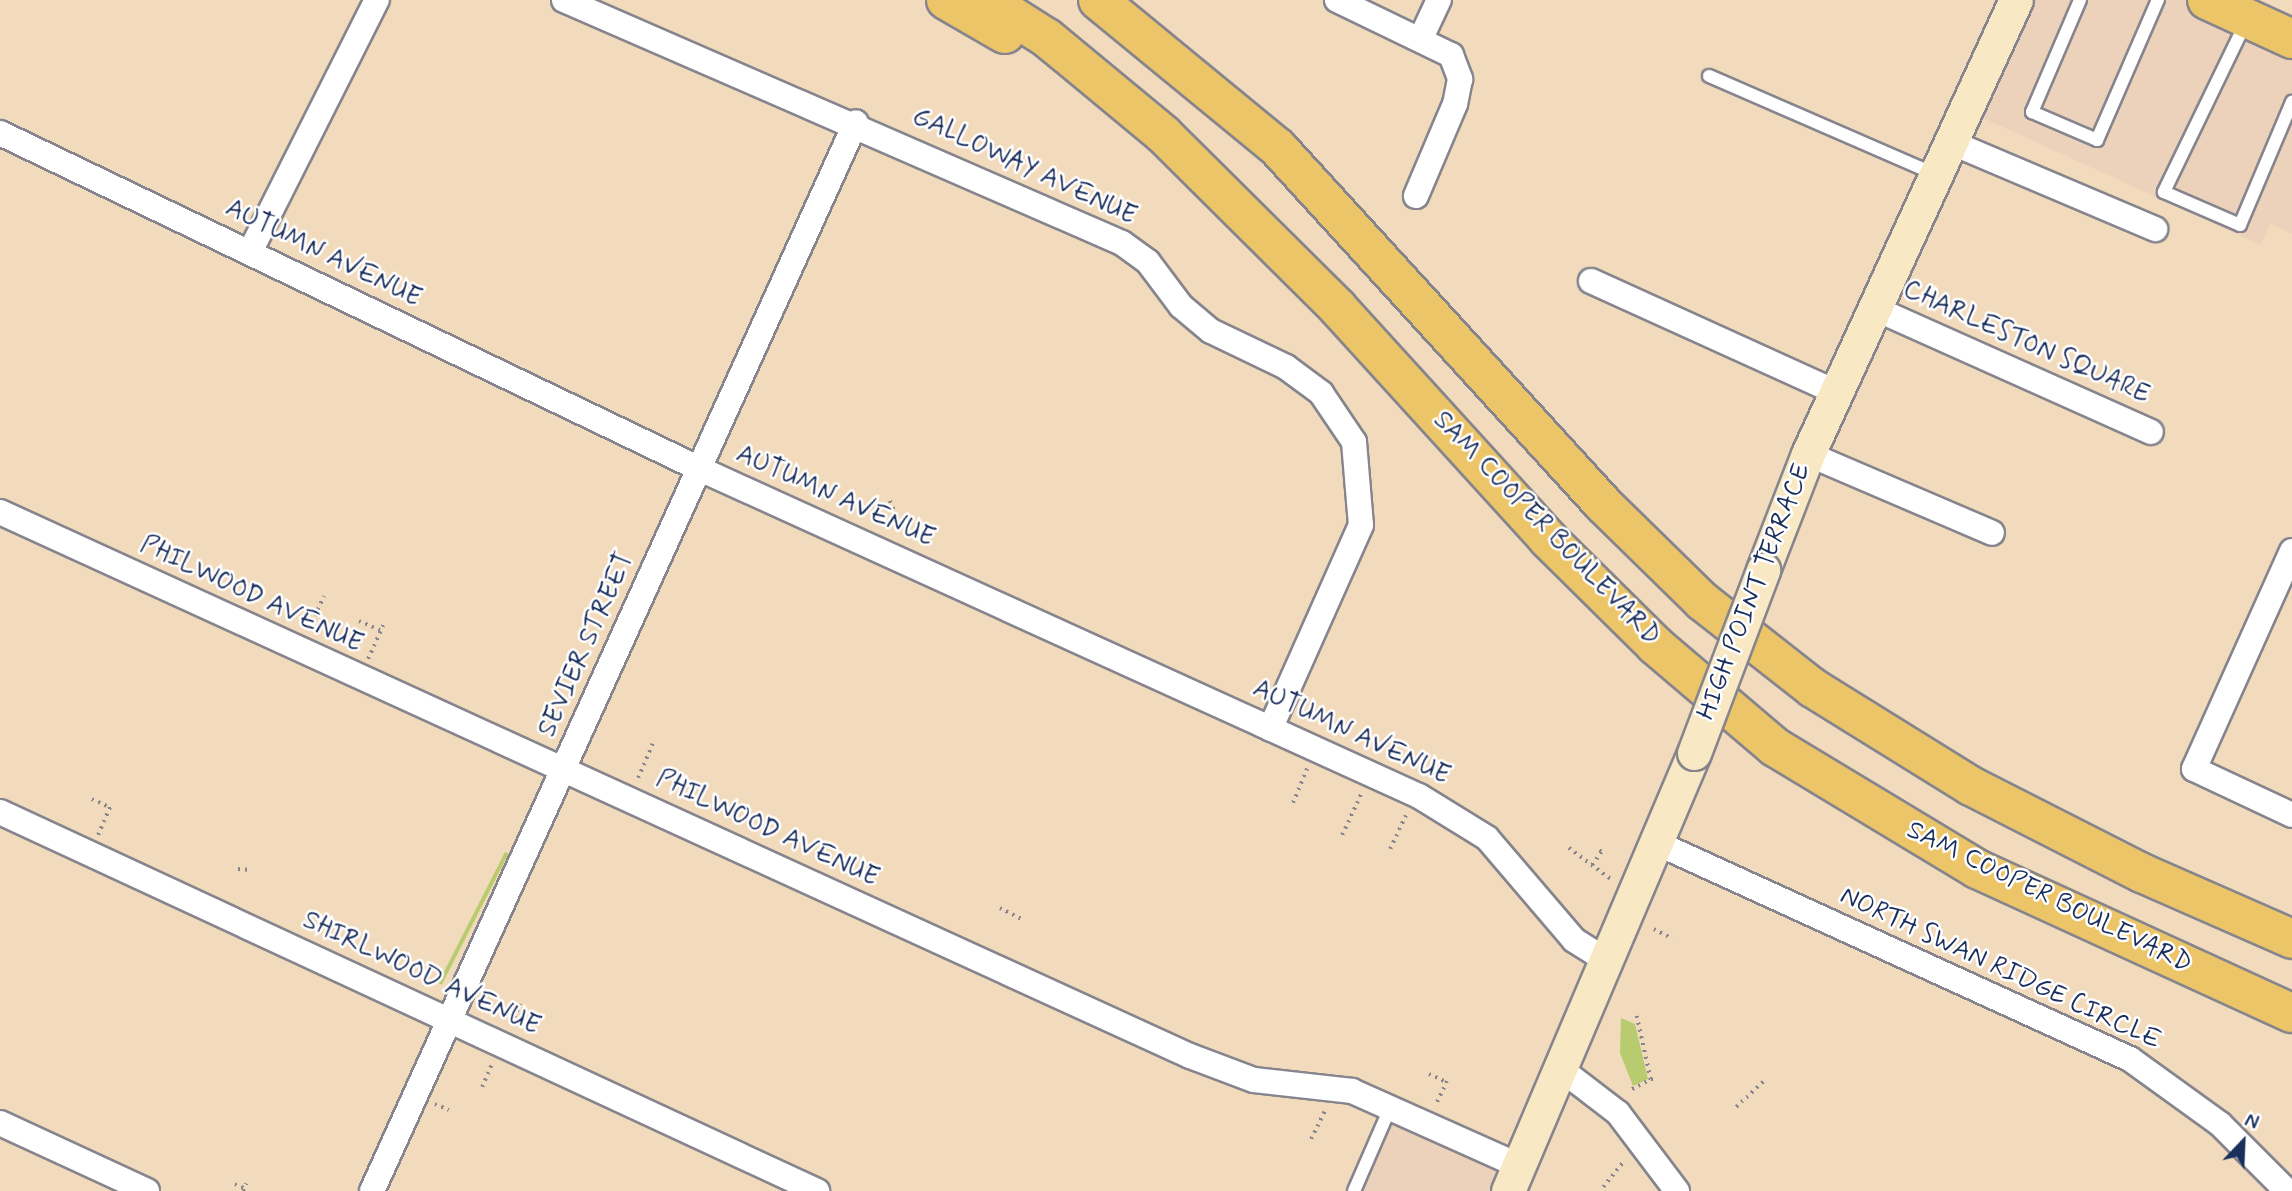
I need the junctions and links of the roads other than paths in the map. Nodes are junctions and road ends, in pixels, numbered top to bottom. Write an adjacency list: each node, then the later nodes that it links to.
1 (377, 0): 26 (street)
2 (564, 0): 18 (street, GALLOWAY AVENUE)
3 (946, 0): 20 (main road)
4 (986, 0): 20 (main road, SAM COOPER BOULEVARD)
5 (1098, 0): 22 (main road)
6 (1130, 0): 22 (main road)
7 (1337, 0): 14 (street)
8 (1439, 0): 14 (street)
9 (2016, 0): 21 (street, HIGH POINT TERRACE)
10 (2080, 0): 11 (lane)
11 (2158, 0)
12 (2207, 0): 13 (main road)
13 (2248, 19): 15 (main road); 17 (lane)
14 (1422, 36): 24 (street)
15 (2292, 39)
16 (1709, 76): 23 (lane)
17 (2292, 102)
18 (856, 122): 32 (street, SEVIER STREET); 36 (street, GALLOWAY AVENUE)
19 (0, 133): 26 (street, AUTUMN AVENUE)
20 (1163, 134): 43 (main road, SAM COOPER BOULEVARD)
21 (1950, 142): 23 (street, HIGH POINT TERRACE); 25 (street)
22 (1278, 148): 41 (main road)
23 (1936, 174): 28 (street, HIGH POINT TERRACE)
24 (1416, 196)
25 (2155, 229)
26 (250, 252): 32 (street, AUTUMN AVENUE)
27 (1591, 281): 29 (street)
28 (1876, 309): 29 (street, HIGH POINT TERRACE); 30 (street, CHARLESTON SQUARE)
29 (1836, 392): 31 (street, HIGH POINT TERRACE)
30 (2151, 432)
31 (1808, 454): 34 (street); 40 (street, HIGH POINT TERRACE, bridge)
32 (700, 469): 36 (street, AUTUMN AVENUE); 37 (street, SEVIER STREET)
33 (0, 512): 37 (street, PHILWOOD AVENUE)
34 (1992, 533)
35 (2292, 551): 39 (street)
36 (1270, 729): 42 (street, AUTUMN AVENUE)
37 (564, 769): 44 (street, SEVIER STREET); 46 (street, PHILWOOD AVENUE)
38 (0, 812): 44 (street, SHIRLWOOD AVENUE)
39 (2292, 815)
40 (1659, 844): 42 (street, HIGH POINT TERRACE); 54 (street, NORTH SWAN RIDGE CIRCLE)
41 (2292, 939)
42 (1609, 962): 45 (street, HIGH POINT TERRACE)
43 (2292, 1013)
44 (449, 1021): 50 (street, SEVIER STREET); 51 (street, SHIRLWOOD AVENUE)
45 (1562, 1070): 48 (street, HIGH POINT TERRACE); 53 (street)
46 (1391, 1106): 48 (street, PHILWOOD AVENUE); 52 (lane)
47 (0, 1123): 49 (street)
48 (1514, 1178)
49 (147, 1191)
50 (372, 1191)
51 (817, 1191)
52 (1354, 1191)
53 (1677, 1191)
54 (2287, 1191)

